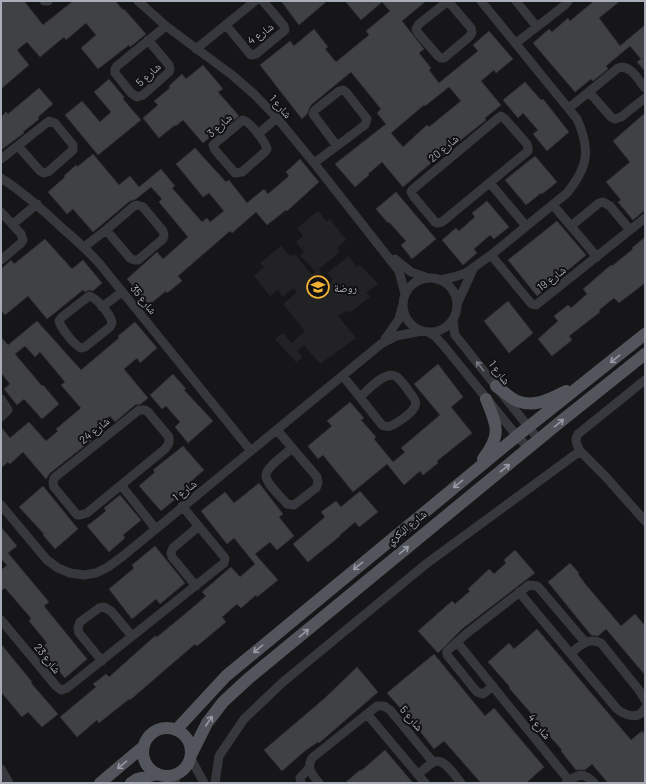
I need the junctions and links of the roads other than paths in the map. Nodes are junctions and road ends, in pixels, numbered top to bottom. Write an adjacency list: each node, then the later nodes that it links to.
1 (44, 1): 2 (street)
2 (48, 1)
3 (138, 1): 11 (street, شارع 1)
4 (255, 1): 10 (street)
5 (263, 1): 10 (street, شارع 4)
6 (448, 1): 6 (street)
7 (481, 1): 14 (street)
8 (516, 1): 12 (street)
9 (568, 1): 12 (street)
10 (226, 25): 15 (street)
11 (166, 26): 13 (street, شارع 5); 15 (street, شارع 1)
12 (536, 27): 14 (street)
13 (148, 40): 13 (street, شارع 5)
14 (516, 43): 19 (street)
15 (196, 49): 20 (street, شارع 1)
16 (645, 88): 17 (street)
17 (589, 92): 18 (street); 19 (street)
18 (645, 98)
19 (569, 108): 29 (street)
20 (277, 118): 21 (street); 25 (street, شارع 1)
21 (258, 134): 21 (street, شارع 3)
22 (18, 146): 22 (street); 24 (street)
23 (337, 146): 23 (street); 25 (street)
24 (1, 159)
25 (314, 163): 38 (street, شارع 1)
26 (1, 178): 28 (street, شارع 35)
27 (490, 183): 27 (street, شارع 20); 33 (street)
28 (36, 204): 32 (street); 37 (street, شارع 35)
29 (553, 205): 33 (street); 34 (street)
30 (1, 212): 32 (street)
31 (645, 218): 36 (street, شارع 19)
32 (13, 224): 41 (street)
33 (526, 226): 39 (street)
34 (571, 226): 36 (street); 40 (street)
35 (106, 230): 35 (street); 37 (street)
36 (630, 230): 40 (street, شارع 19)
37 (84, 247): 45 (street, شارع 35)
38 (384, 250): 43 (street, شارع 1); 46 (street, شارع 1)
39 (491, 255): 40 (street, شارع 19); 42 (street)
40 (597, 258)
41 (1, 260)
42 (475, 266): 44 (street); 47 (street)
43 (428, 278): 44 (street); 46 (street)
44 (439, 280): 47 (street)
45 (122, 292): 48 (street); 69 (street, شارع 35)
46 (404, 299): 50 (street); 52 (street, شارع 1)
47 (457, 304): 49 (street)
48 (102, 307): 48 (street)
49 (455, 314): 50 (street); 57 (street, شارع 1, one-way to 49)
50 (425, 332): 52 (street, شارع 1); 60 (street)
51 (645, 334): 55 (main road, شارع البكري, one-way to 55)
52 (381, 344): 54 (street, شارع 1)
53 (645, 354): 65 (main road, شارع البكري, one-way to 53)
54 (343, 376): 58 (street); 63 (street, شارع 1)
55 (592, 378): 57 (main road); 62 (main road, شارع البكري)
56 (645, 380): 68 (street)
57 (496, 386): 62 (street, شارع 1)
58 (360, 397): 58 (street)
59 (1, 398): 61 (street)
60 (486, 399): 64 (street); 70 (main road)
61 (1, 418)
62 (528, 427): 64 (main road, شارع البكري); 65 (street, شارع 1)
63 (277, 430): 66 (street); 69 (street, شارع 1)
64 (517, 436): 67 (street); 70 (main road, شارع البكري)
65 (539, 440): 67 (main road, شارع البكري)
66 (292, 448): 66 (street)
67 (529, 448): 91 (main road, شارع البكري, one-way to 67)
68 (580, 451): 74 (street); 103 (street)
69 (251, 452): 73 (street, شارع 1)
70 (474, 471): 89 (main road, شارع البكري, one-way to 89)
71 (121, 485): 71 (street, شارع 24); 76 (street)
72 (1, 505): 76 (street, شارع 1)
73 (182, 506): 75 (street, شارع 23); 76 (street, شارع 1)
74 (645, 521)
75 (199, 526): 77 (street); 77 (street, شارع 23)
76 (155, 528)
77 (196, 586): 80 (street, شارع 23)
78 (519, 592): 81 (street); 82 (street); 83 (street)
79 (1, 620): 84 (street, شارع 23)
80 (132, 636): 84 (street, شارع 23); 84 (street)
81 (457, 642): 85 (street, شارع 4); 85 (street)
82 (585, 642): 83 (street); 86 (street)
83 (571, 653): 87 (street)
84 (102, 660)
85 (493, 686): 97 (street, شارع 4)
86 (645, 700)
87 (644, 713)
88 (367, 714): 92 (street, شارع 5); 93 (street, شارع 5); 95 (street)
89 (176, 730): 90 (main road); 91 (main road)
90 (144, 746): 96 (main road); 99 (main road, one-way to 99)
91 (190, 756): 96 (main road); 102 (street)
92 (433, 762): 95 (street); 107 (street, شارع 5)
93 (309, 768): 104 (street, شارع 5); 105 (street)
94 (1, 769): 98 (street)
95 (418, 774): 106 (street)
96 (160, 775): 100 (main road); 101 (street)
97 (569, 782): 108 (street, شارع 4)
98 (9, 783)
99 (100, 783)
100 (131, 783)
101 (176, 783)
102 (204, 783)
103 (215, 783)
104 (301, 783)
105 (319, 783)
106 (425, 783)
107 (461, 783)
108 (594, 783)

